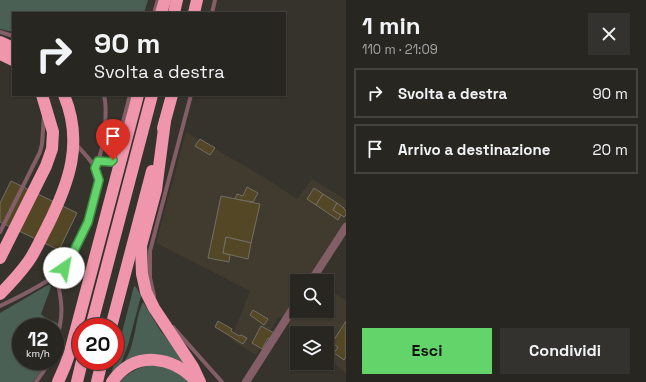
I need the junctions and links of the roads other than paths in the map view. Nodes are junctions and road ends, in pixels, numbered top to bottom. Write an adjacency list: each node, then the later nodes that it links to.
1 (158, 0): 6 (lane)
2 (165, 0): 7 (highway)
3 (177, 0): 8 (highway)
4 (197, 0): 9 (highway)
5 (215, 0): 10 (lane)
6 (154, 12)
7 (161, 12)
8 (174, 12)
9 (194, 12)
10 (212, 12)
11 (0, 32): 12 (lane)
12 (12, 36)
13 (0, 42): 14 (highway)
14 (12, 48)
15 (0, 54): 16 (highway)
16 (12, 60)
17 (64, 96): 26 (highway)
18 (104, 96): 27 (lane)
19 (130, 96): 27 (lane)
20 (138, 96): 44 (highway)
21 (152, 96): 38 (highway)
22 (172, 96): 25 (highway)
23 (191, 96): 49 (lane)
24 (43, 97): 30 (lane); 31 (highway)
25 (165, 121): 39 (highway); 48 (highway)
26 (73, 141): 28 (lane); 34 (highway)
27 (98, 161): 28 (lane)
28 (95, 168): 33 (lane)
29 (346, 227): 32 (street)
30 (0, 232)
31 (0, 258)
32 (316, 274)
33 (56, 275): 35 (lane); 37 (lane)
34 (0, 294)
35 (0, 306)
36 (290, 313): 50 (street)
37 (61, 318)
38 (93, 318)
39 (113, 318)
40 (44, 370): 43 (lane)
41 (80, 370): 45 (highway)
42 (100, 370): 46 (highway)
43 (36, 382)
44 (58, 382)
45 (77, 382)
46 (97, 382)
47 (112, 382): 48 (highway)
48 (199, 382)
49 (222, 382)
50 (246, 382)

